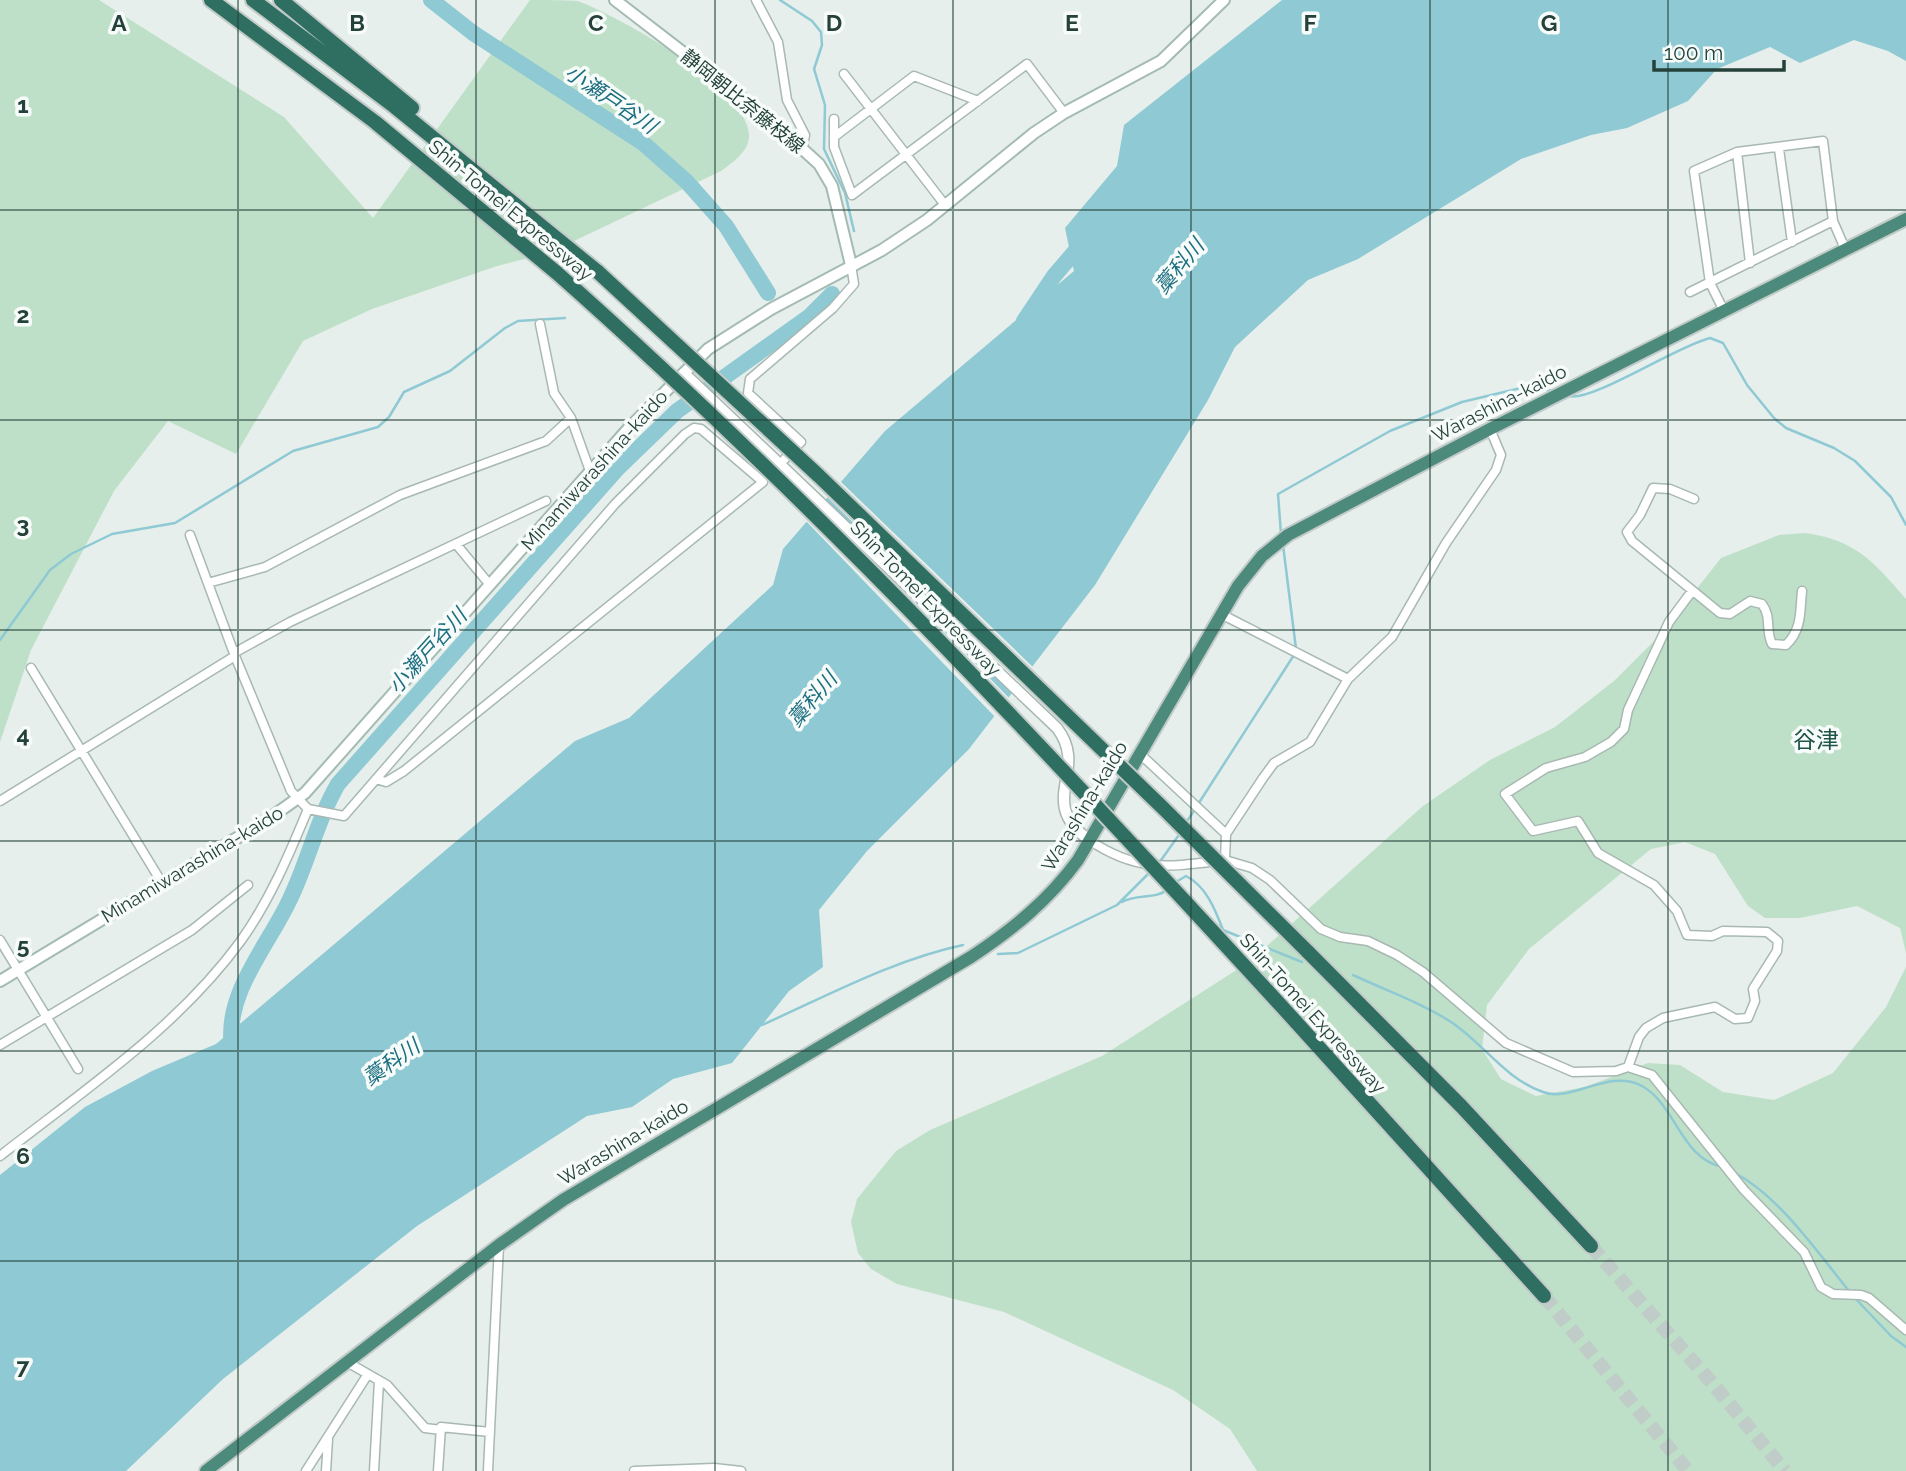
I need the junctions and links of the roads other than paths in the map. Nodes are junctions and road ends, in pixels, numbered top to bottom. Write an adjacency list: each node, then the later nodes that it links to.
1 (211, 0): 68 (highway, Shin-Tomei Expressway, bridge)
2 (254, 0): 18 (highway, Shin-Tomei Expressway)
3 (281, 0): 18 (highway)
4 (615, 0): 13 (main road, 静岡朝比奈藤枝線)
5 (756, 0): 13 (street)
6 (1224, 0): 10 (main road, Minamiwarashina-kaido)
7 (844, 74): 9 (street)
8 (978, 100): 9 (street); 10 (street); 16 (street)
9 (871, 109): 12 (street); 16 (street)
10 (1064, 113): 17 (main road, Minamiwarashina-kaido)
11 (834, 119): 12 (street)
12 (834, 137): 16 (street)
13 (803, 146): 24 (main road, 静岡朝比奈藤枝線)
14 (1779, 149): 15 (street); 20 (street); 21 (street)
15 (1737, 152): 23 (street); 25 (street)
16 (906, 155): 17 (street)
17 (945, 205): 24 (main road, Minamiwarashina-kaido)
18 (530, 215): 67 (highway, Shin-Tomei Expressway, bridge)
19 (1906, 219): 22 (highway, Warashina-kaido)
20 (1833, 221): 21 (street); 22 (street)
21 (1791, 242): 23 (street)
22 (1846, 251): 27 (highway, Warashina-kaido)
23 (1750, 263): 25 (street)
24 (851, 265): 29 (main road, Minamiwarashina-kaido); 32 (street)
25 (1710, 283): 26 (street); 27 (street)
26 (1690, 292)
27 (1724, 311): 31 (highway, Warashina-kaido)
28 (540, 324): 30 (street)
29 (684, 373): 32 (street); 33 (main road, Minamiwarashina-kaido)
30 (571, 418): 33 (street); 39 (street)
31 (1490, 429): 43 (highway, Warashina-kaido); 46 (street)
32 (780, 464): 34 (street); 54 (street)
33 (590, 471): 40 (main road, Minamiwarashina-kaido)
34 (763, 482): 49 (street); 49 (street)
35 (1694, 499): 42 (street)
36 (547, 501): 38 (street)
37 (190, 535): 39 (street)
38 (456, 544): 40 (street); 44 (street)
39 (208, 583): 44 (street)
40 (490, 585): 50 (main road, Minamiwarashina-kaido)
41 (1802, 591): 42 (street)
42 (1692, 592): 63 (street)
43 (1221, 614): 46 (street); 48 (highway, Warashina-kaido)
44 (234, 655): 47 (street); 50 (street)
45 (31, 668): 47 (street)
46 (1348, 678): 53 (street)
47 (82, 750): 51 (street); 56 (street)
48 (1139, 752): 53 (street); 54 (highway, Warashina-kaido)
49 (376, 779): 52 (street)
50 (297, 800): 52 (street); 56 (main road, Minamiwarashina-kaido)
51 (0, 801)
52 (308, 809): 65 (street)
53 (1226, 834): 55 (street)
54 (1089, 840): 55 (street); 66 (highway, Warashina-kaido)
55 (1225, 860): 63 (street)
56 (162, 883): 59 (main road, Minamiwarashina-kaido)
57 (248, 885): 61 (street)
58 (0, 940): 59 (street)
59 (18, 970): 60 (main road, Minamiwarashina-kaido); 61 (street)
60 (0, 981)
61 (47, 1017): 62 (street); 64 (street)
62 (0, 1045)
63 (1628, 1067): 69 (street)
64 (78, 1069)
65 (0, 1156)
66 (499, 1245): 70 (highway, Warashina-kaido); 74 (street)
67 (1591, 1246)
68 (1544, 1296)
69 (1906, 1330)
70 (346, 1362): 71 (street); 76 (highway, Warashina-kaido)
71 (368, 1374): 72 (street); 75 (street)
72 (379, 1381): 73 (street); 79 (street)
73 (440, 1430): 74 (street); 80 (street)
74 (490, 1432): 81 (street)
75 (328, 1436): 77 (street); 78 (street)
76 (206, 1471)
77 (306, 1471)
78 (326, 1471)
79 (373, 1471)
80 (438, 1471)
81 (488, 1471)
82 (634, 1471): 83 (street)
83 (741, 1471)

